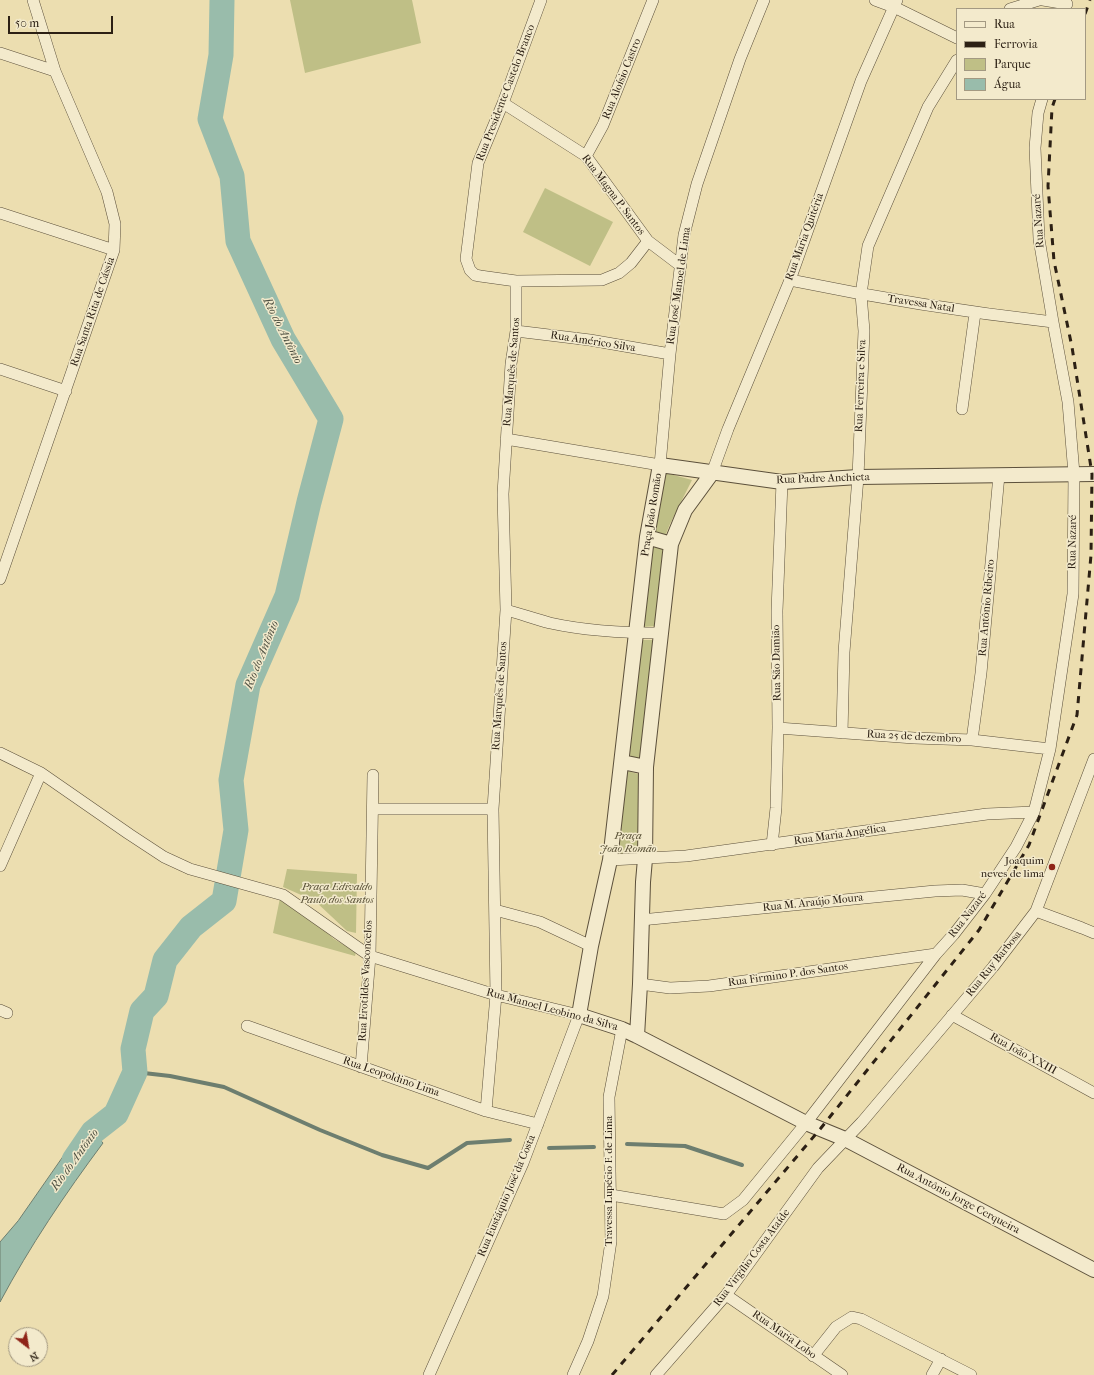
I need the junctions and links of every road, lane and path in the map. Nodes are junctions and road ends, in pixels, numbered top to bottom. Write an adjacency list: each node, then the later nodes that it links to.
1 (33, 0): 16 (street, Rua Santa Rita de Cássia)
2 (541, 0): 18 (street, Rua Presidente Castelo Branco)
3 (653, 0): 19 (street, Rua Aloísio Castro)
4 (764, 0): 23 (street, Rua José Manoel de Lima)
5 (875, 0): 9 (street)
6 (1018, 0): 11 (street)
7 (1039, 0): 12 (street)
8 (1042, 0): 10 (street)
9 (895, 3): 13 (street); 24 (street, Rua Maria Quitéria)
10 (1067, 4)
11 (1011, 8)
12 (1013, 8)
13 (956, 37)
14 (0, 53): 16 (street)
15 (956, 62): 26 (street, Rua Ferreira e Silva)
16 (55, 71): 22 (street, Rua Santa Rita de Cássia)
17 (1042, 100): 28 (street, Rua Nazaré)
18 (503, 103): 19 (street, Rua Magna P. Santos); 25 (street, Rua Presidente Castelo Branco)
19 (586, 156): 21 (street, Rua Magna P. Santos)
20 (0, 213): 22 (street)
21 (648, 241): 23 (street, Rua Magna P. Santos); 25 (street)
22 (114, 250): 32 (street, Rua Santa Rita de Cássia)
23 (680, 266): 30 (street, Rua José Manoel de Lima)
24 (790, 280): 26 (street, Travessa Natal); 36 (street, Rua Maria Quitéria)
25 (516, 281): 29 (street, Rua Marquês de Santos)
26 (861, 294): 27 (street, Travessa Natal); 40 (street, Rua Ferreira e Silva)
27 (975, 313): 28 (street, Travessa Natal); 33 (street)
28 (1053, 322): 37 (street, Rua Nazaré)
29 (516, 330): 30 (street, Rua Américo Silva); 34 (street, Rua Marquês de Santos)
30 (670, 354): 35 (street, Rua José Manoel de Lima)
31 (0, 368): 32 (street)
32 (66, 391): 44 (street, Rua Santa Rita de Cássia)
33 (962, 409)
34 (506, 439): 35 (street, Rua Padre Anchieta); 45 (street, Rua Marquês de Santos)
35 (660, 465): 36 (street, Rua Padre Anchieta); 42 (street, Praça João Romão)
36 (712, 472): 41 (street, Rua Padre Anchieta); 43 (street, Praça João Romão)
37 (1074, 474): 38 (street, Rua Padre Anchieta); 39 (street, Rua Padre Anchieta); 51 (street, Rua Nazaré)
38 (1094, 474)
39 (999, 475): 40 (street, Rua Padre Anchieta); 50 (street, Rua Antônio Ribeiro)
40 (858, 477): 41 (street, Rua Padre Anchieta); 49 (street, Rua Ferreira e Silva)
41 (782, 482): 48 (street, Rua São Damião)
42 (647, 537): 43 (street); 46 (street, Praça João Romão)
43 (671, 544): 47 (street, Praça João Romão)
44 (0, 579)
45 (506, 610): 46 (street); 59 (street, Rua Marquês de Santos)
46 (636, 633): 47 (street); 54 (street, Praça João Romão)
47 (662, 633): 55 (street, Praça João Romão)
48 (778, 728): 49 (street, Rua 25 de dezembro); 61 (street, Rua São Damião)
49 (842, 733): 50 (street, Rua 25 de dezembro)
50 (972, 740): 51 (street, Rua 25 de dezembro)
51 (1050, 749): 60 (street, Rua Nazaré)
52 (0, 753): 56 (street, Rua Manoel Leobino da Silva)
53 (1094, 759): 67 (street, Rua Ruy Barbosa)
54 (622, 762): 55 (street); 63 (street, Praça João Romão)
55 (646, 767): 62 (street, Praça João Romão)
56 (41, 773): 64 (street); 72 (street, Rua Manoel Leobino da Silva)
57 (373, 775): 58 (street, Rua Erotildes Vasconcelos)
58 (373, 809): 59 (street); 72 (street, Rua Erotildes Vasconcelos)
59 (493, 809): 66 (street, Rua Marquês de Santos)
60 (1034, 812): 61 (street, Rua Maria Angélica); 65 (street, Rua Nazaré)
61 (772, 845): 62 (street, Rua Maria Angélica)
62 (645, 858): 63 (street, Rua Maria Angélica); 68 (street, Praça João Romão)
63 (610, 860): 70 (street, Praça João Romão)
64 (0, 866)
65 (985, 894): 68 (street, Rua M. Araújo Moura); 71 (street, Rua Nazaré)
66 (495, 910): 70 (street); 74 (street, Rua Marquês de Santos)
67 (1036, 911): 69 (street); 76 (street, Rua Ruy Barbosa)
68 (641, 920): 73 (street, Praça João Romão)
69 (1094, 933)
70 (591, 946): 75 (street, Praça João Romão)
71 (936, 954): 73 (street, Rua Firmino P. dos Santos); 83 (street, Rua Nazaré)
72 (370, 956): 74 (street, Rua Manoel Leobino da Silva); 80 (street, Rua Erotildes Vasconcelos)
73 (640, 984): 79 (street, Praça João Romão)
74 (496, 995): 75 (street, Rua Manoel Leobino da Silva); 82 (street, Rua Marquês de Santos)
75 (579, 1015): 78 (street, Rua Manoel Leobino da Silva); 84 (street, Rua Eustáquio José da Costa)
76 (952, 1015): 81 (street, Rua João XXIII); 86 (street, Rua Ruy Barbosa)
77 (247, 1026): 80 (street, Rua Leopoldino Lima)
78 (622, 1029): 79 (street, Rua Manoel Leobino da Silva); 87 (street, Travessa Lupécio F. de Lima)
79 (637, 1036): 83 (street, Rua Manoel Leobino da Silva)
80 (361, 1067): 82 (street, Rua Leopoldino Lima)
81 (1094, 1093)
82 (486, 1111): 84 (street, Rua Leopoldino Lima)
83 (806, 1122): 85 (street, Rua Manoel Leobino da Silva); 87 (street, Rua Nazaré)
84 (538, 1124): 92 (street, Rua Eustáquio José da Costa)
85 (822, 1128): 86 (street, Rua Antônio Jorge Cerqueira)
86 (846, 1139): 88 (street, Rua Antônio Jorge Cerqueira); 89 (street, Rua Virgílio Costa Ataíde)
87 (611, 1195): 93 (street, Travessa Lupécio F. de Lima)
88 (1094, 1270)
89 (726, 1295): 90 (street, Rua Maria Lobo); 94 (street, Rua Virgílio Costa Ataíde)
90 (813, 1356): 91 (street); 95 (street, Rua Maria Lobo)
91 (941, 1359): 96 (street); 97 (street)
92 (429, 1375)
93 (573, 1375)
94 (656, 1375)
95 (842, 1375)
96 (932, 1375)
97 (971, 1375)

